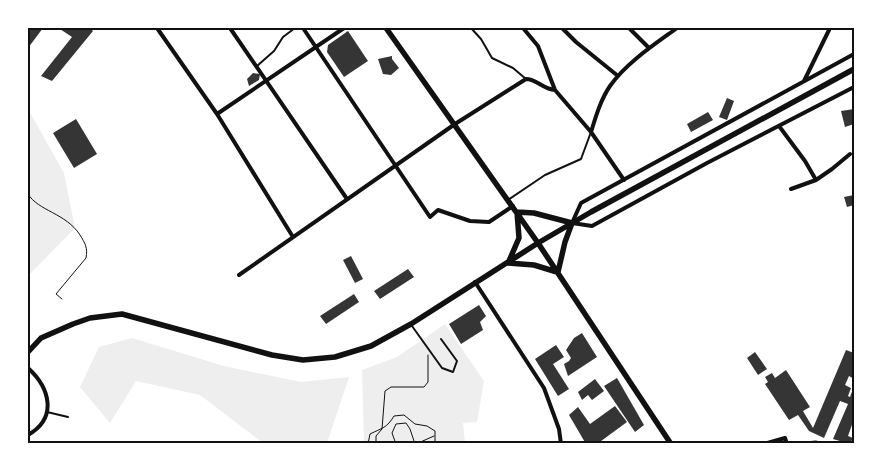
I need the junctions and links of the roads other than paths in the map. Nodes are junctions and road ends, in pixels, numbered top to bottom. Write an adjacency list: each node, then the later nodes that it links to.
1 (157, 28): 24 (street)
2 (230, 28): 16 (street)
3 (295, 28): 16 (lane)
4 (303, 28): 13 (street)
5 (344, 28): 13 (street)
6 (388, 28): 25 (main road)
7 (471, 28): 19 (lane)
8 (523, 28): 23 (street)
9 (562, 28): 18 (street)
10 (629, 28): 14 (street)
11 (677, 28): 14 (street)
12 (830, 28): 21 (street)
13 (316, 46): 20 (street); 29 (street)
14 (649, 48): 18 (street)
15 (854, 54): 21 (street)
16 (257, 66): 20 (street)
17 (854, 70): 36 (main road)
18 (618, 76): 27 (street)
19 (526, 79): 23 (street); 25 (street)
20 (266, 80): 24 (street); 33 (street)
21 (804, 81): 30 (street)
22 (854, 87): 26 (street)
23 (555, 90): 27 (street)
24 (217, 114): 37 (street)
25 (455, 124): 29 (street); 34 (main road)
26 (779, 126): 31 (street); 36 (street)
27 (591, 132): 30 (street); 34 (lane)
28 (850, 154): 31 (street)
29 (396, 165): 33 (street); 35 (street)
30 (624, 180): 36 (street)
31 (816, 180): 32 (street)
32 (792, 189)
33 (347, 199): 37 (street)
34 (508, 200): 35 (main road)
35 (515, 209): 36 (main road); 38 (main road); 39 (main road)
36 (572, 223): 38 (main road); 40 (main road)
37 (293, 237): 41 (street)
38 (538, 242): 39 (main road); 40 (main road)
39 (508, 262): 40 (main road); 42 (main road)
40 (558, 272): 52 (main road)
41 (239, 274)
42 (475, 282): 43 (main road); 51 (street)
43 (411, 324): 44 (lane); 45 (main road)
44 (441, 338)
45 (28, 352)
46 (28, 368): 47 (street)
47 (47, 412): 48 (lane); 49 (street)
48 (68, 417)
49 (28, 435)
50 (772, 443): 53 (street); 54 (street)
51 (561, 444)
52 (671, 444)
53 (764, 444)
54 (787, 444)

